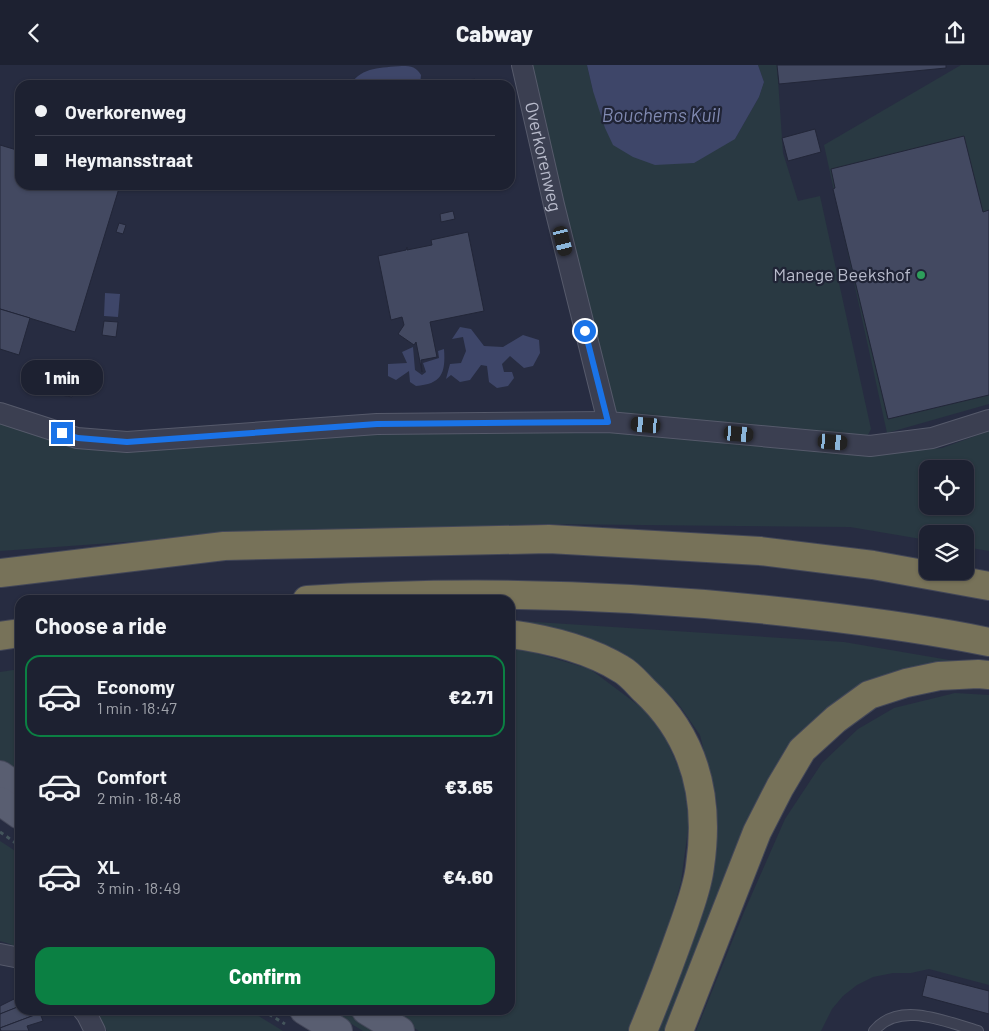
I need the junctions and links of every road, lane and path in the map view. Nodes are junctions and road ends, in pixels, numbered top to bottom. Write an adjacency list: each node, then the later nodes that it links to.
1 (522, 65): 4 (street, Overkorenweg)
2 (0, 413): 4 (street)
3 (989, 420): 4 (street)
4 (608, 422)
5 (0, 573): 6 (highway)
6 (989, 586)
7 (515, 596): 11 (highway)
8 (15, 634): 10 (highway)
9 (515, 635): 28 (highway)
10 (0, 636)
11 (989, 642)
12 (989, 675): 29 (highway)
13 (0, 775): 14 (main road)
14 (15, 786)
15 (0, 801): 16 (main road)
16 (15, 812)
17 (0, 833): 18 (path)
18 (15, 843)
19 (0, 954): 20 (street)
20 (15, 957)
21 (88, 1015): 25 (street)
22 (283, 1015): 24 (path)
23 (374, 1015): 27 (main road)
24 (295, 1018): 26 (main road)
25 (95, 1031)
26 (338, 1031)
27 (400, 1031)
28 (643, 1031)
29 (679, 1031)
30 (874, 1031): 31 (lane)
31 (978, 1031)

